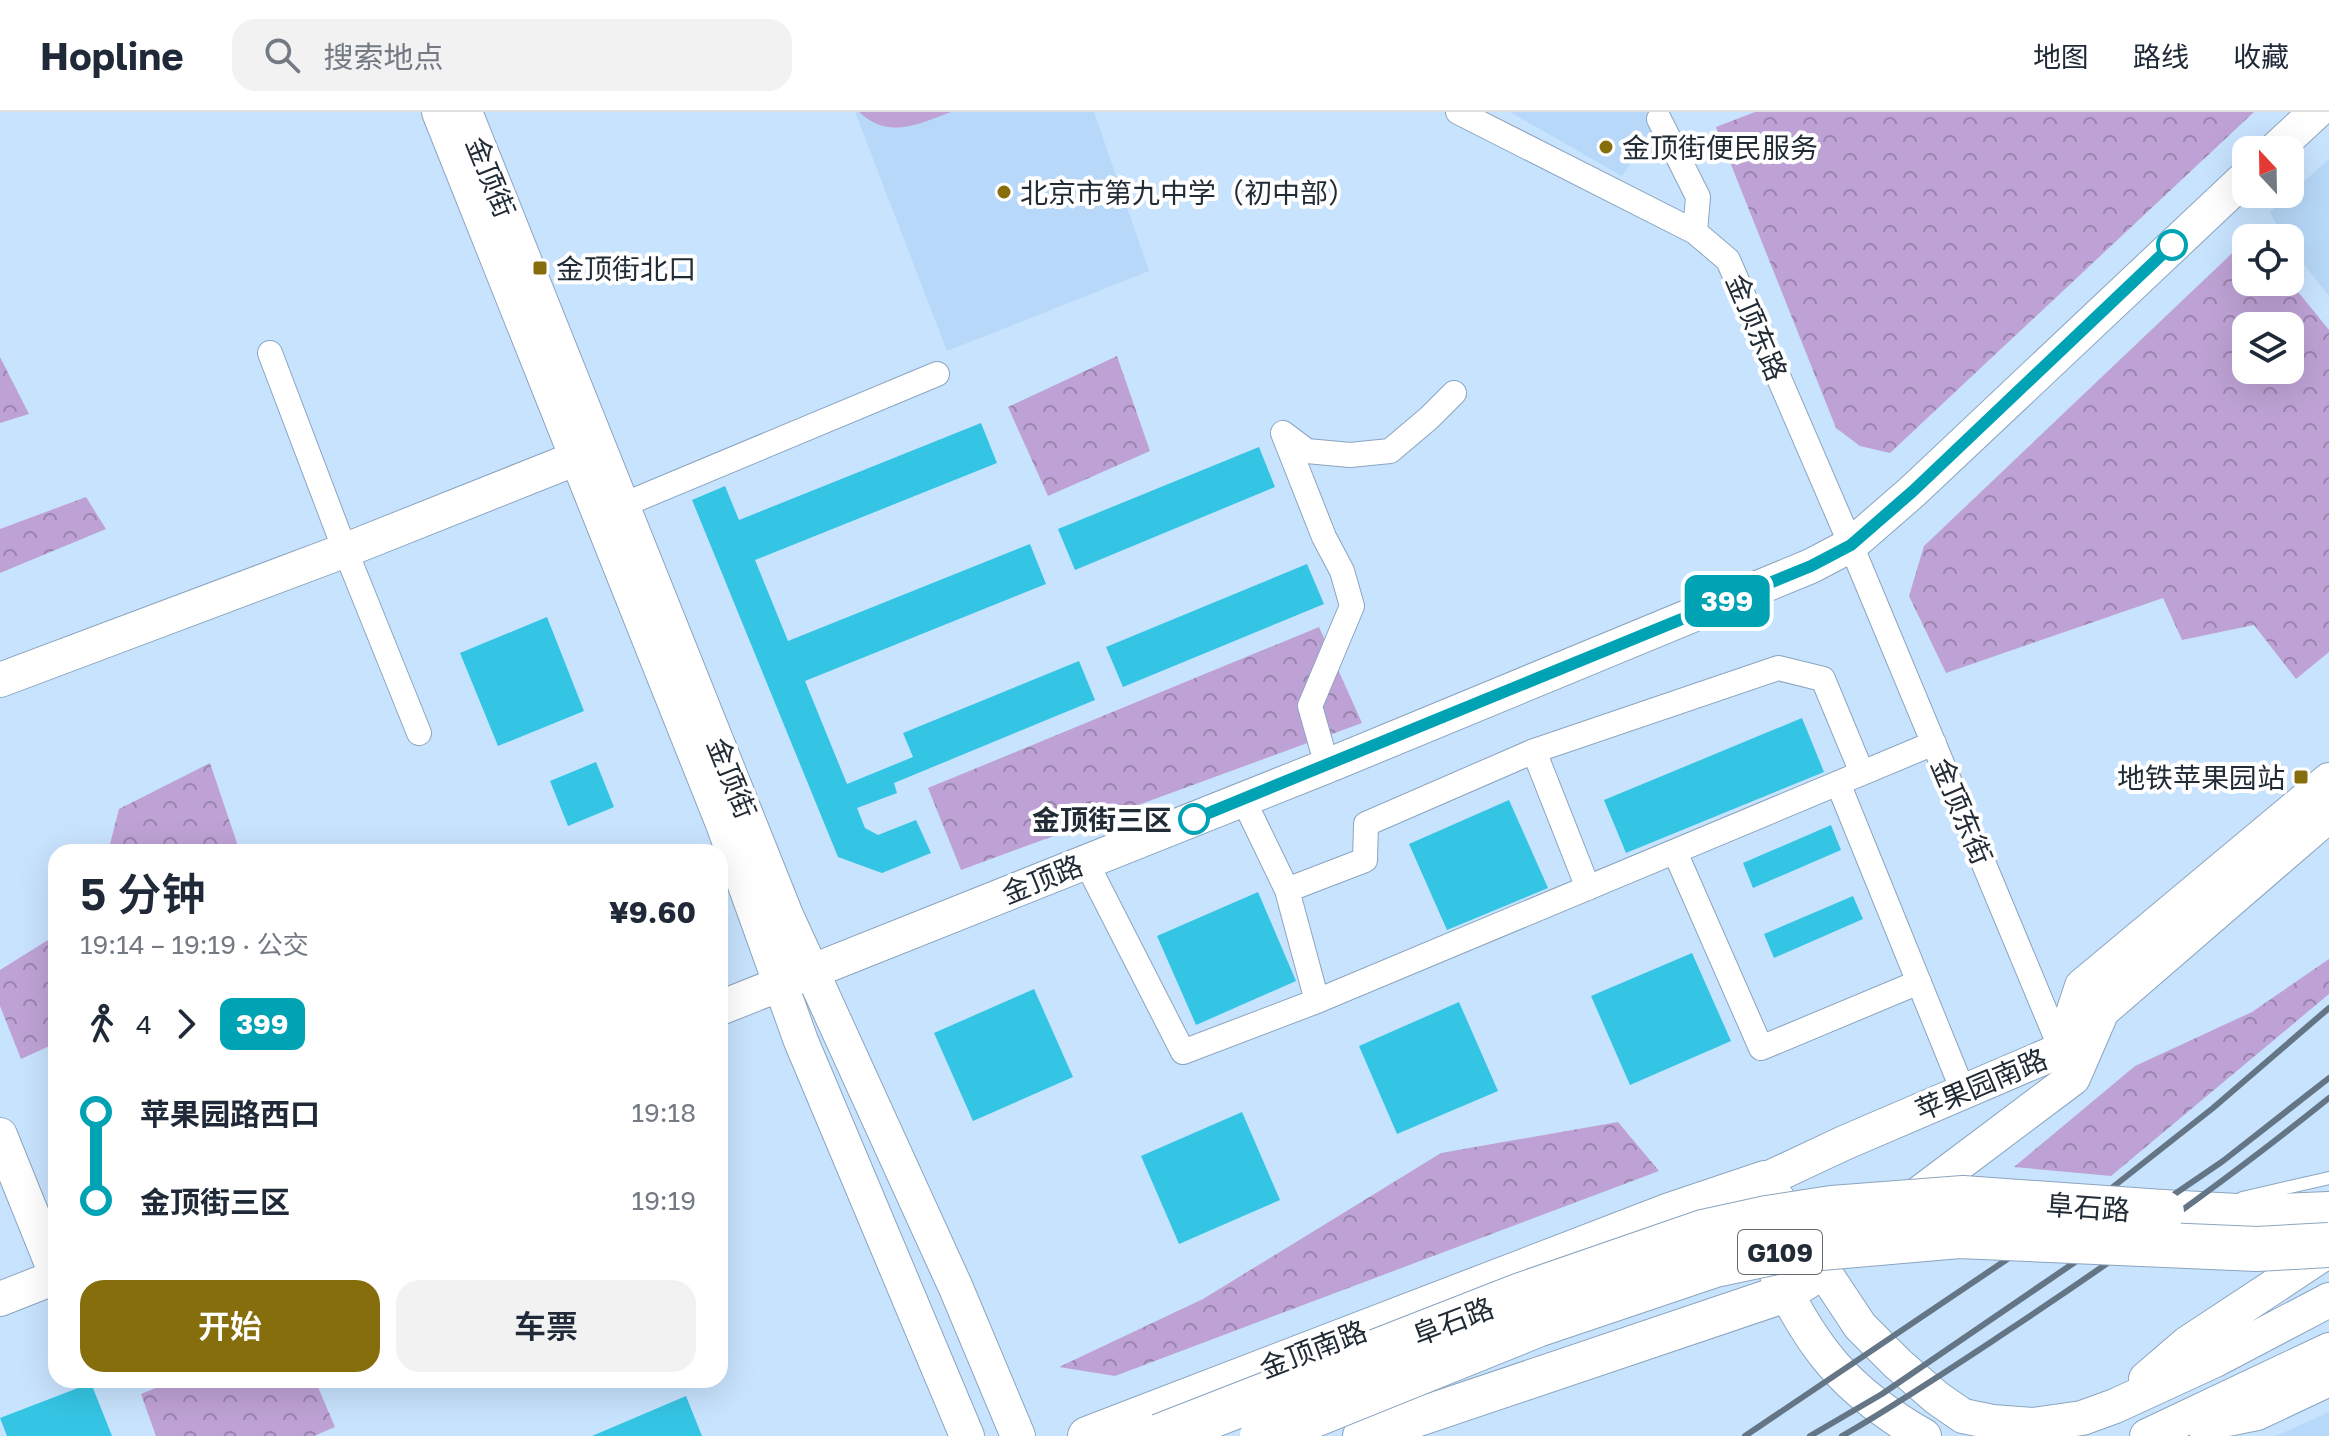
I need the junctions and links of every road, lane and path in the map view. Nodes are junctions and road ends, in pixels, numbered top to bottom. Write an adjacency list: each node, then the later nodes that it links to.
1 (439, 112): 12 (main road, 金顶街)
2 (465, 112): 13 (main road, 金顶街)
3 (1458, 112): 8 (street, 金顶东路)
4 (2316, 112): 6 (main road)
5 (1659, 119): 8 (street)
6 (2290, 136)
7 (2232, 190): 14 (main road, 金顶路)
8 (1695, 232): 14 (street, 金顶东路)
9 (270, 353): 15 (street)
10 (937, 374): 13 (street)
11 (1454, 393): 20 (street)
12 (577, 458): 15 (main road); 32 (main road, 金顶街)
13 (623, 505): 30 (main road, 金顶街)
14 (1851, 545): 18 (street, 金顶东街); 20 (main road, 金顶路)
15 (346, 550): 16 (main road); 17 (street)
16 (0, 680)
17 (419, 733)
18 (1934, 743): 21 (street); 35 (street, 金顶东街)
19 (1534, 751): 21 (street); 28 (street); 29 (street)
20 (1327, 766): 24 (main road, 金顶路)
21 (1862, 773): 23 (street)
22 (2329, 780): 35 (main road, 苹果园南路)
23 (1838, 783): 26 (street); 31 (street)
24 (1243, 799): 27 (main road, 金顶路); 29 (street)
25 (2329, 815): 35 (main road, 苹果园南路)
26 (1675, 852): 28 (street); 31 (street)
27 (1086, 862): 30 (main road, 金顶路); 33 (street)
28 (1588, 888): 33 (street)
29 (1287, 890): 33 (street)
30 (813, 970): 32 (main road, 金顶路); 57 (main road, 金顶街)
31 (1919, 982): 36 (street)
32 (781, 984): 34 (main road, 金顶路); 56 (main road, 金顶街)
33 (1317, 1001)
34 (728, 1005)
35 (2067, 1064): 36 (main road, 苹果园南路); 46 (main road, 苹果园南路)
36 (1963, 1091): 39 (main road, 苹果园南路)
37 (0, 1135): 45 (main road)
38 (2329, 1178): 40 (lane)
39 (1751, 1184): 46 (main road, 阜石路); 48 (main road); 54 (main road, 金顶南路)
40 (2235, 1199)
41 (2220, 1202): 42 (lane)
42 (2162, 1212): 43 (highway, 阜石路 / G109); 58 (highway, 阜石路 / G109, bridge)
43 (2329, 1214)
44 (2329, 1248): 53 (main road, 阜石路); 59 (highway, 阜石路 / G109, bridge)
45 (48, 1255)
46 (1822, 1270): 48 (main road); 53 (main road, 阜石路)
47 (48, 1278): 49 (main road)
48 (1786, 1293): 60 (main road); 61 (main road)
49 (0, 1299)
50 (2329, 1300): 53 (main road, 阜石路)
51 (2329, 1350): 55 (main road)
52 (2329, 1379): 55 (main road)
53 (2115, 1406)
54 (1108, 1432)
55 (2149, 1435)
56 (967, 1436)
57 (1018, 1436)
58 (1160, 1436)
59 (1262, 1436)
60 (1362, 1436)
61 (1924, 1436)

